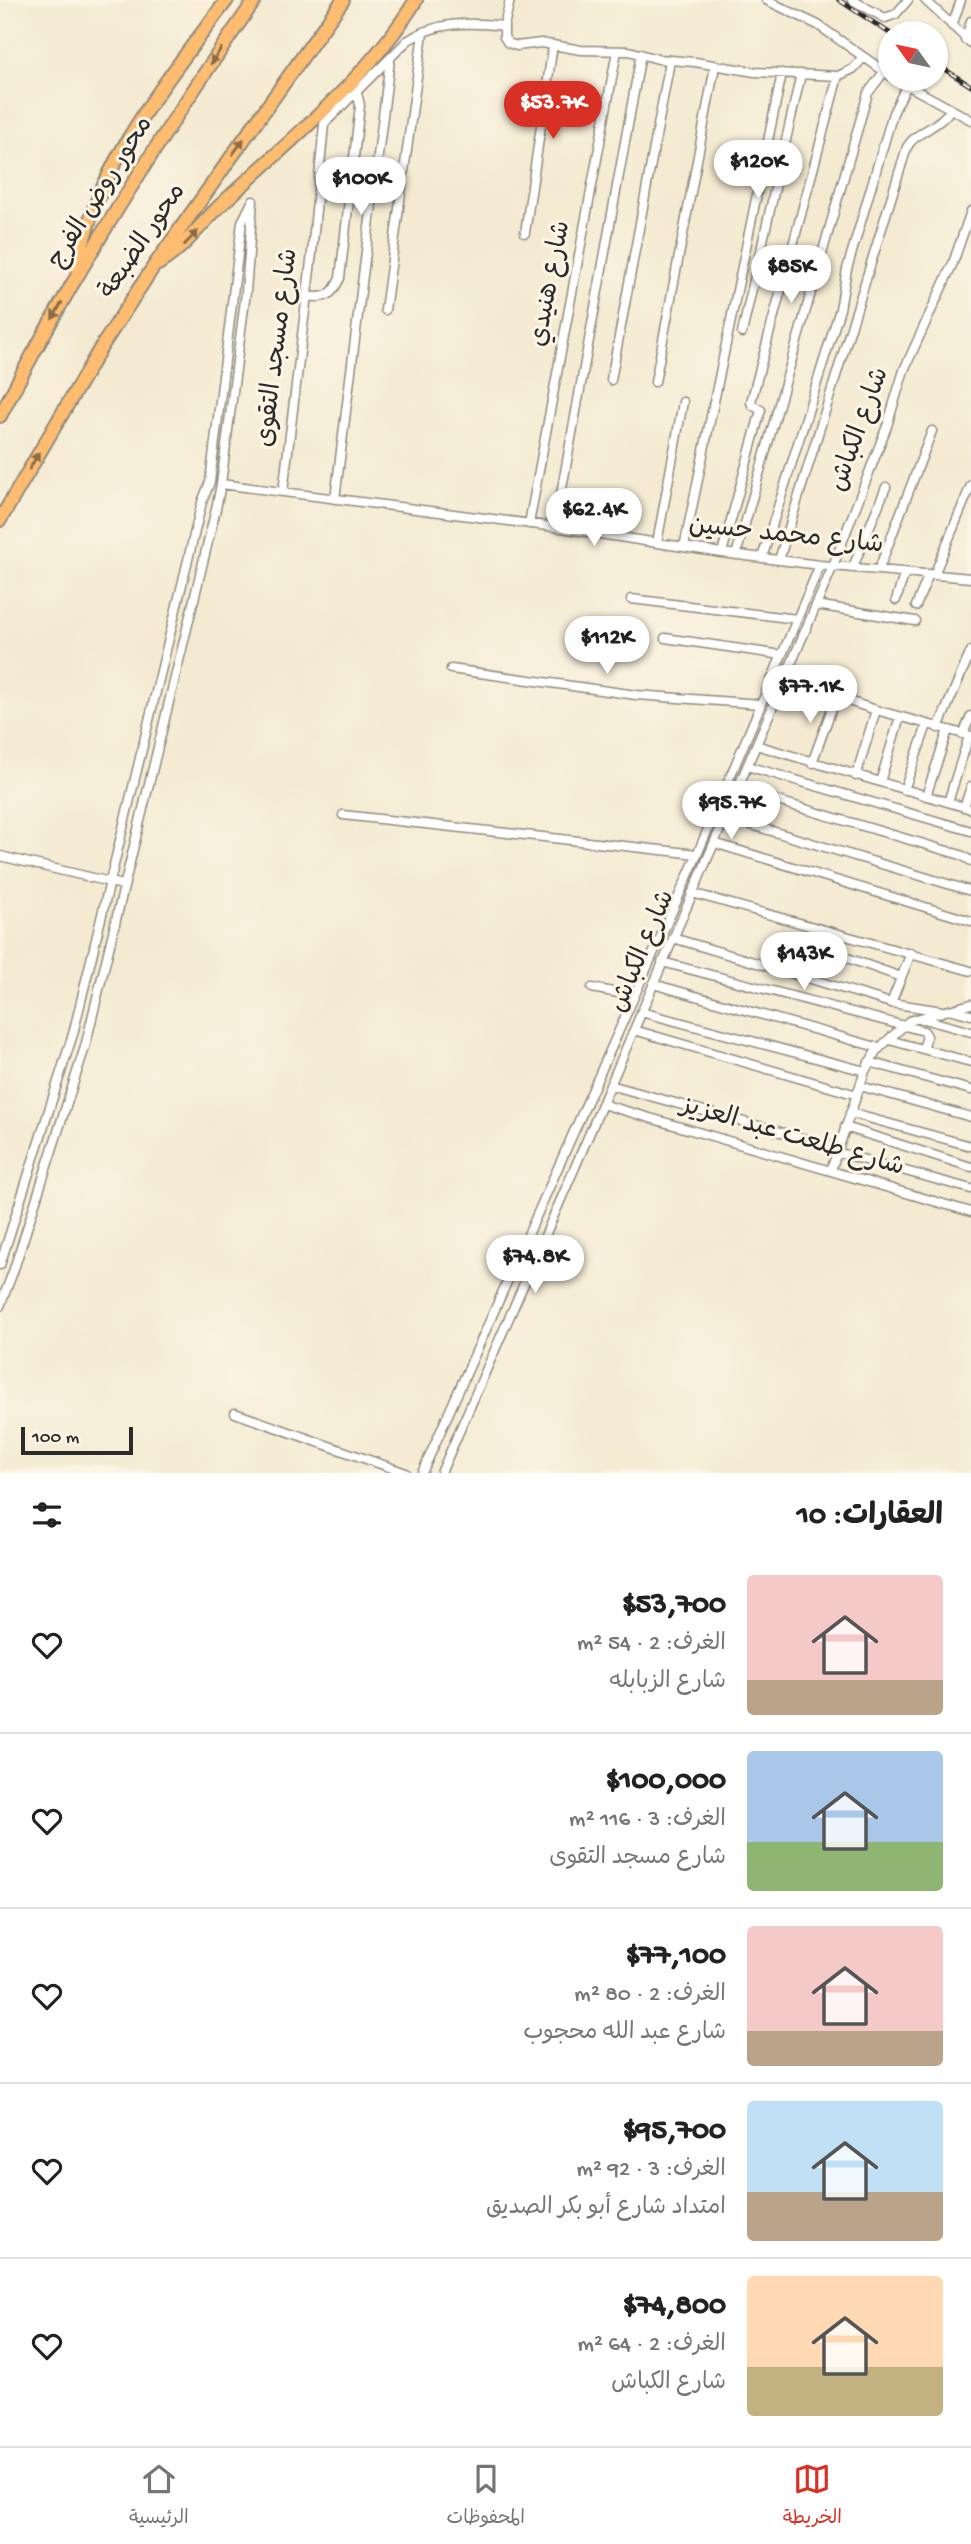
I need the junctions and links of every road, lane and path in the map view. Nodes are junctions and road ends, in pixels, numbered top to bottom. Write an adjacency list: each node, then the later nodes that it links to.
1 (227, 0): 35 (highway)
2 (255, 0): 36 (highway, محور روض الفرج, one-way to 36)
3 (343, 0): 37 (highway, محور الضبعة, one-way to 3)
4 (421, 0): 12 (highway)
5 (510, 0): 14 (street)
6 (766, 0): 11 (street)
7 (852, 0): 8 (street)
8 (908, 0)
9 (925, 0): 15 (street)
10 (961, 0): 15 (street)
11 (786, 3): 21 (street)
12 (413, 5): 38 (highway)
13 (971, 21): 17 (street)
14 (504, 26): 16 (street); 18 (street)
15 (952, 26): 17 (street)
16 (423, 33): 22 (street); 44 (street)
17 (968, 42)
18 (553, 45): 19 (street); 40 (street)
19 (617, 51): 20 (street); 57 (street, شارع هنيدي)
20 (640, 54): 23 (street); 58 (street)
21 (863, 58): 25 (street); 28 (street)
22 (390, 60): 32 (street); 55 (street)
23 (670, 61): 24 (street); 46 (street)
24 (715, 66): 26 (street); 47 (street)
25 (878, 68)
26 (782, 73): 27 (street); 60 (street)
27 (802, 74): 28 (street); 45 (street)
28 (838, 76): 61 (street)
29 (878, 84): 62 (street)
30 (905, 91): 63 (street)
31 (919, 91): 33 (street)
32 (357, 93): 43 (street, شارع مسجد التقوى); 43 (street)
33 (951, 109): 34 (street); 64 (street)
34 (971, 120)
35 (133, 134): 36 (highway); 42 (highway)
36 (156, 148): 42 (highway, محور روض الفرج)
37 (214, 179): 38 (highway); 41 (highway, محور الضبعة)
38 (223, 203): 41 (highway, one-way to 38)
39 (971, 211): 66 (street, شارع الكباش)
40 (525, 233)
41 (154, 266): 56 (highway, محور الضبعة, one-way to 41)
42 (76, 279): 49 (highway, محور روض الفرج, one-way to 49)
43 (307, 296): 54 (street, شارع مسجد التقوى)
44 (385, 310)
45 (742, 333)
46 (611, 380)
47 (655, 382)
48 (683, 402): 59 (street)
49 (0, 416)
50 (932, 431): 68 (street)
51 (221, 484): 54 (street, شارع محمد حسين); 113 (street); 114 (street)
52 (971, 485): 70 (street)
53 (886, 487): 67 (street)
54 (283, 492): 55 (street, شارع محمد حسين)
55 (335, 499): 57 (street, شارع محمد حسين)
56 (0, 520)
57 (529, 524): 58 (street, شارع محمد حسين)
58 (555, 527): 59 (street, شارع محمد حسين)
59 (657, 543): 60 (street, شارع محمد حسين)
60 (684, 547): 61 (street, شارع محمد حسين)
61 (722, 553): 62 (street, شارع محمد حسين)
62 (736, 555): 63 (street, شارع محمد حسين)
63 (762, 558): 64 (street, شارع محمد حسين)
64 (779, 560): 65 (street, شارع محمد حسين)
65 (820, 565): 66 (street, شارع محمد حسين); 76 (street, شارع الكباش)
66 (833, 566): 67 (street, شارع محمد حسين); 74 (street, شارع الكباش)
67 (853, 567): 68 (street, شارع محمد حسين)
68 (879, 569): 69 (street, شارع محمد حسين)
69 (905, 572): 70 (street, شارع محمد حسين); 73 (street)
70 (932, 574): 71 (street, شارع محمد حسين); 75 (street)
71 (971, 578)
72 (631, 599): 76 (street)
73 (896, 600)
74 (816, 605): 77 (street); 83 (street, شارع الكباش)
75 (916, 606)
76 (797, 618): 80 (street, شارع الكباش)
77 (915, 621)
78 (665, 638): 80 (street)
79 (971, 651): 90 (street)
80 (782, 654): 82 (street, شارع الكباش)
81 (451, 669): 85 (street)
82 (774, 673): 83 (street); 85 (street, شارع الكباش)
83 (785, 678): 84 (street); 93 (street, شارع الكباش)
84 (836, 697): 86 (street); 94 (street)
85 (761, 704): 110 (street, شارع الكباش)
86 (876, 710): 88 (street); 96 (street)
87 (971, 716): 92 (street)
88 (900, 717): 89 (street); 97 (street)
89 (928, 725): 90 (street); 99 (street)
90 (938, 728): 91 (street)
91 (948, 730): 92 (street); 102 (street)
92 (968, 735): 100 (street)
93 (756, 745): 94 (street); 95 (street, شارع الكباش)
94 (812, 763): 96 (street)
95 (747, 766): 98 (street, شارع الكباش); 107 (street)
96 (856, 776): 97 (street)
97 (880, 782): 99 (street)
98 (737, 789): 106 (street, شارع الكباش); 111 (street)
99 (904, 790): 102 (street)
100 (952, 790): 101 (street); 103 (street)
101 (970, 791): 104 (street)
102 (926, 796): 103 (street)
103 (948, 802): 104 (street)
104 (968, 808)
105 (343, 815): 110 (street)
106 (725, 817): 108 (street, شارع الكباش); 115 (street)
107 (971, 831)
108 (714, 843): 112 (street, شارع الكباش); 117 (street)
109 (0, 856): 113 (street)
110 (695, 858): 112 (street); 126 (street, شارع الكباش)
111 (971, 861)
112 (704, 865): 116 (street, شارع الكباش)
113 (108, 883): 114 (street); 155 (street)
114 (123, 885): 156 (street)
115 (971, 891)
116 (692, 893): 118 (street, شارع الكباش); 120 (street)
117 (971, 921)
118 (673, 938): 121 (street, شارع الكباش); 127 (street)
119 (819, 948): 123 (street)
120 (911, 953): 122 (street); 123 (street)
121 (662, 962): 124 (street, شارع الكباش); 133 (street)
122 (971, 971)
123 (901, 977): 127 (street)
124 (653, 984): 130 (street, شارع الكباش); 137 (street)
125 (592, 988): 126 (street)
126 (634, 996): 159 (street, شارع الكباش)
127 (891, 1003): 129 (street)
128 (971, 1004): 129 (street)
129 (946, 1010): 131 (street); 132 (street)
130 (641, 1012): 134 (street, شارع الكباش); 141 (street)
131 (971, 1015)
132 (918, 1018): 133 (street); 135 (street)
133 (902, 1025): 136 (street); 138 (street)
134 (634, 1030): 142 (street, شارع الكباش); 143 (street)
135 (971, 1032)
136 (890, 1040): 137 (street); 138 (street)
137 (880, 1048): 139 (street)
138 (923, 1049): 140 (street)
139 (869, 1062): 141 (street); 144 (street)
140 (971, 1062)
141 (866, 1072): 143 (street)
142 (610, 1085): 145 (street, شارع الكباش); 150 (street)
143 (859, 1090): 146 (street); 147 (street)
144 (971, 1090)
145 (602, 1104): 152 (street, شارع طلعت عبد العزيز); 160 (street, شارع الكباش)
146 (850, 1113): 148 (street); 149 (street)
147 (971, 1117)
148 (845, 1127): 150 (street); 151 (street)
149 (971, 1146)
150 (837, 1150): 152 (street); 153 (street)
151 (971, 1167)
152 (831, 1170): 154 (street, شارع طلعت عبد العزيز)
153 (971, 1189)
154 (971, 1212)
155 (0, 1265)
156 (0, 1306)
157 (235, 1413): 158 (street)
158 (406, 1473)
159 (422, 1473)
160 (441, 1473)

